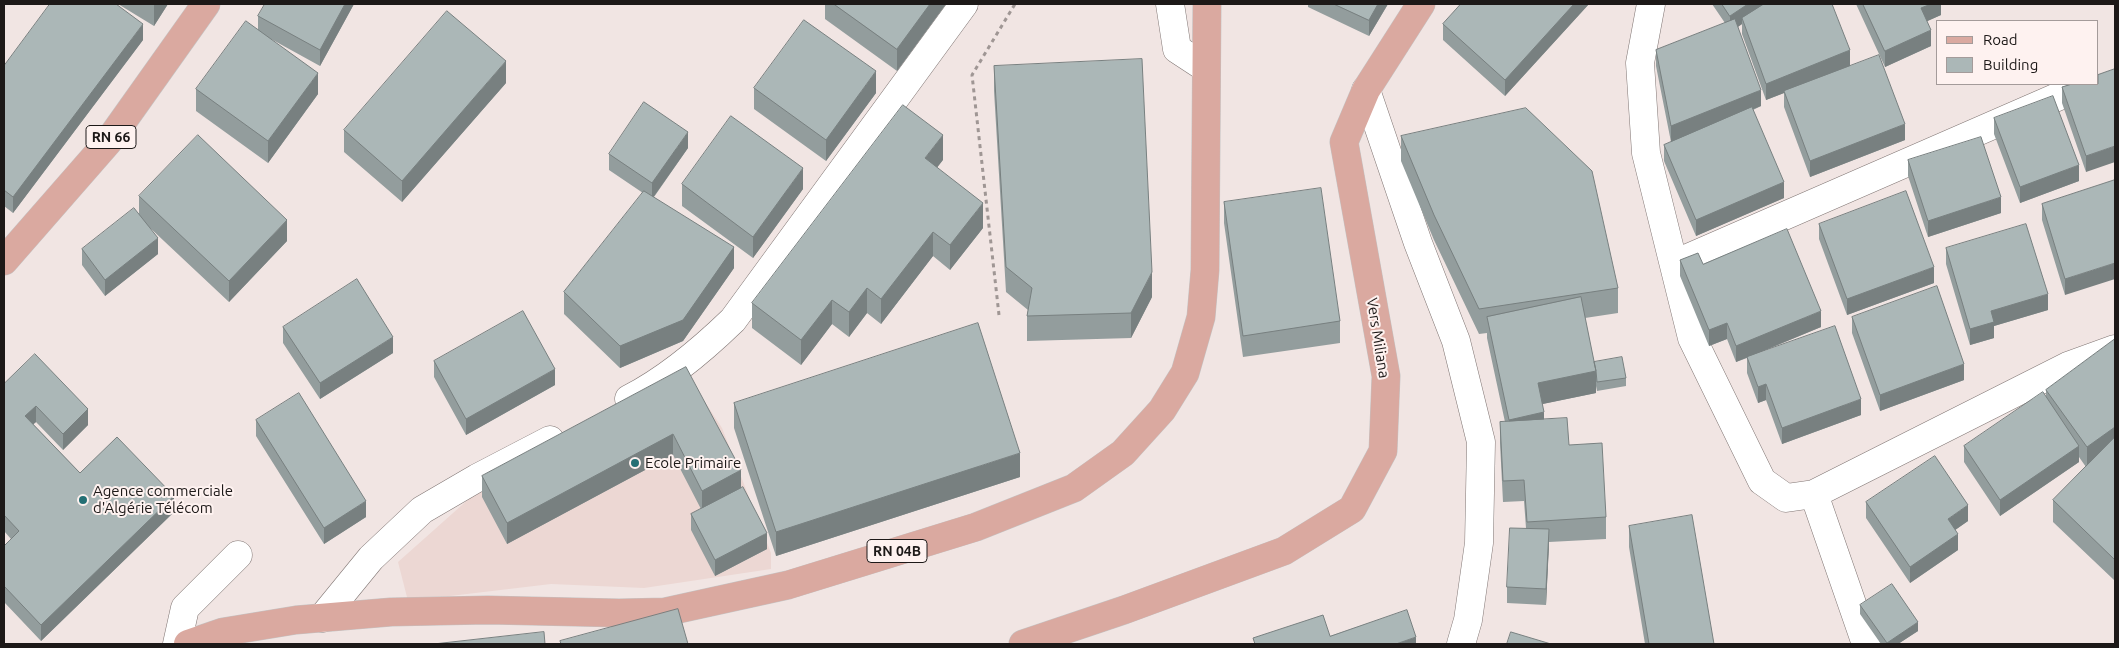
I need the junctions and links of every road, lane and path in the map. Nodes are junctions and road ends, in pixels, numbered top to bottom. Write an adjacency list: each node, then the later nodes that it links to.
1 (206, 4): 11 (main road, RN 66)
2 (964, 4): 15 (street)
3 (1015, 4): 13 (path)
4 (1170, 4): 8 (street)
5 (1207, 4): 8 (main road, RN 04B)
6 (1420, 4): 10 (main road, Vers Miliana)
7 (1651, 4): 12 (street)
8 (1206, 68): 19 (main road, RN 04B)
9 (2083, 85): 12 (street)
10 (1366, 90): 22 (main road, Vers Miliana); 23 (street)
11 (4, 262)
12 (1674, 264): 17 (street)
13 (999, 315)
14 (2115, 349): 17 (street)
15 (610, 409)
16 (574, 427): 19 (street)
17 (1814, 494): 24 (street)
18 (238, 555): 20 (street)
19 (322, 618): 21 (main road, RN 04B)
20 (177, 644)
21 (188, 644)
22 (1023, 644)
23 (1461, 644)
24 (1866, 644)

